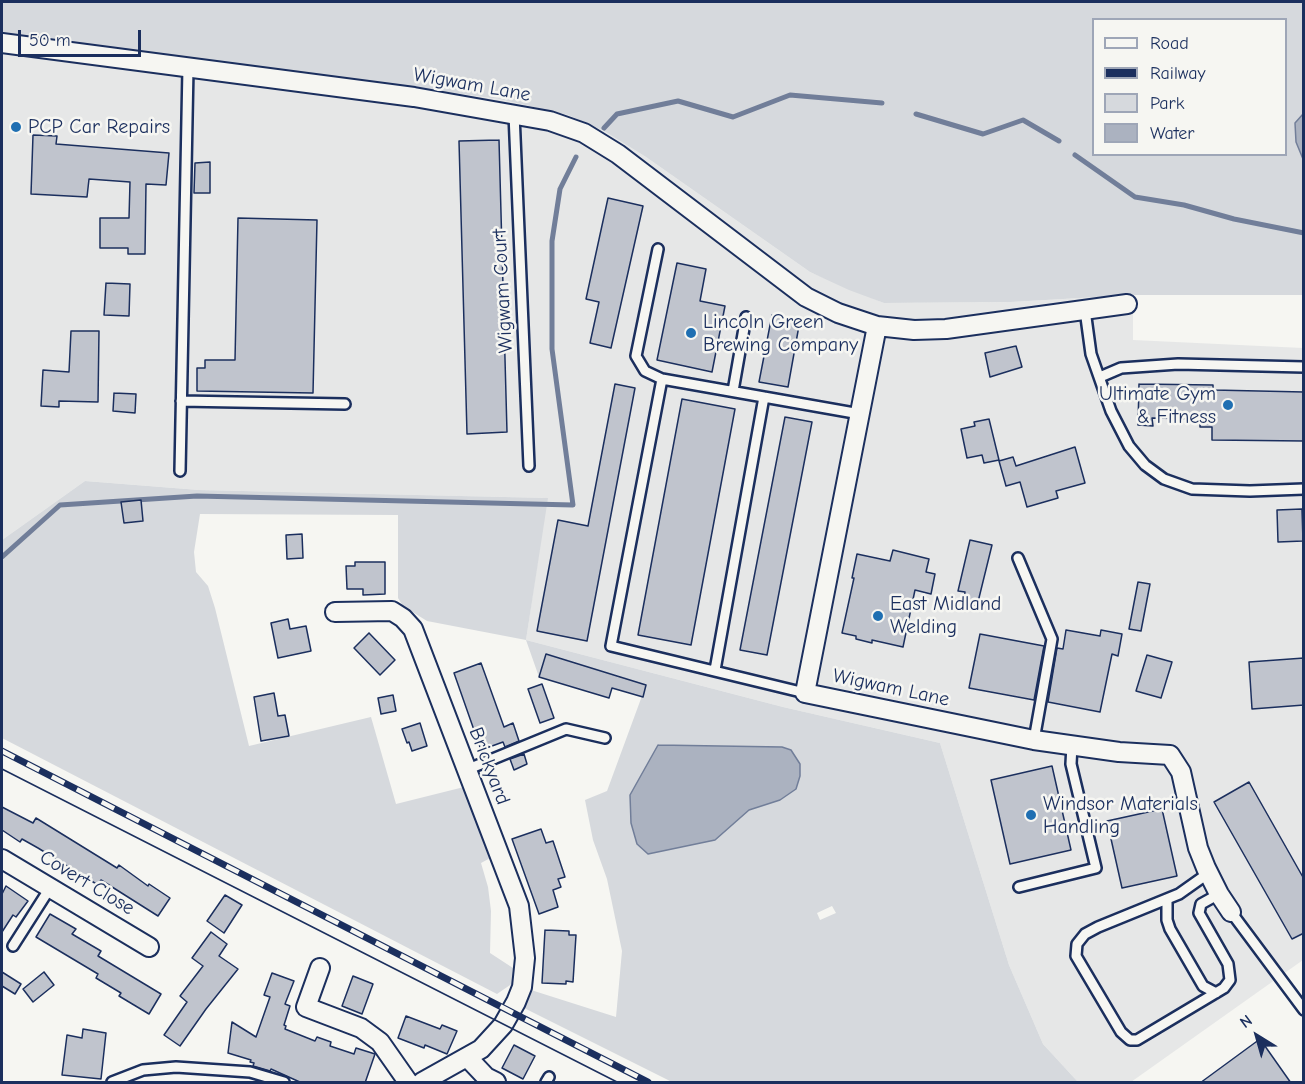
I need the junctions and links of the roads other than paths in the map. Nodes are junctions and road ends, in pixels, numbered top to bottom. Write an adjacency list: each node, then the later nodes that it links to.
1 (2, 43): 2 (street, Wigwam Lane)
2 (188, 68): 3 (street, Wigwam Lane); 14 (lane)
3 (514, 114): 8 (street, Wigwam Lane); 17 (lane, Wigwam Court)
4 (658, 249): 11 (lane)
5 (1128, 304): 6 (street, Wigwam Lane)
6 (1085, 310): 8 (street, Wigwam Lane); 10 (lane)
7 (746, 317): 12 (lane)
8 (877, 326): 16 (street, Wigwam Lane)
9 (1304, 367): 10 (lane)
10 (1100, 377): 19 (lane)
11 (662, 378): 12 (lane); 22 (lane)
12 (733, 391): 13 (lane)
13 (764, 397): 16 (lane); 22 (lane)
14 (182, 401): 15 (lane); 18 (lane)
15 (345, 404)
16 (860, 414): 23 (street, Wigwam Lane)
17 (529, 466)
18 (180, 471)
19 (1304, 489)
20 (1018, 558): 25 (lane)
21 (335, 612): 27 (street, Brickyard)
22 (715, 670): 23 (lane)
23 (805, 693): 25 (street, Wigwam Lane)
24 (605, 738): 27 (lane)
25 (1034, 740): 26 (street, Wigwam Lane)
26 (1072, 745): 29 (street, Wigwam Lane); 30 (lane)
27 (466, 770): 40 (street, Brickyard)
28 (2, 859): 31 (street, Covert Close)
29 (1206, 868): 32 (street, Wigwam Lane); 33 (lane)
30 (1019, 887)
31 (50, 888): 35 (lane); 36 (street, Covert Close)
32 (1219, 894): 34 (street, Wigwam Lane); 38 (lane)
33 (1167, 900): 38 (lane); 38 (lane)
34 (1231, 912): 39 (lane)
35 (13, 946)
36 (149, 947)
37 (320, 968): 43 (street)
38 (1216, 993)
39 (1304, 1010)
40 (468, 1058): 44 (street, Brickyard); 45 (street)
41 (112, 1083): 42 (lane)
42 (284, 1083)
43 (408, 1083)
44 (422, 1083)
45 (496, 1083)

